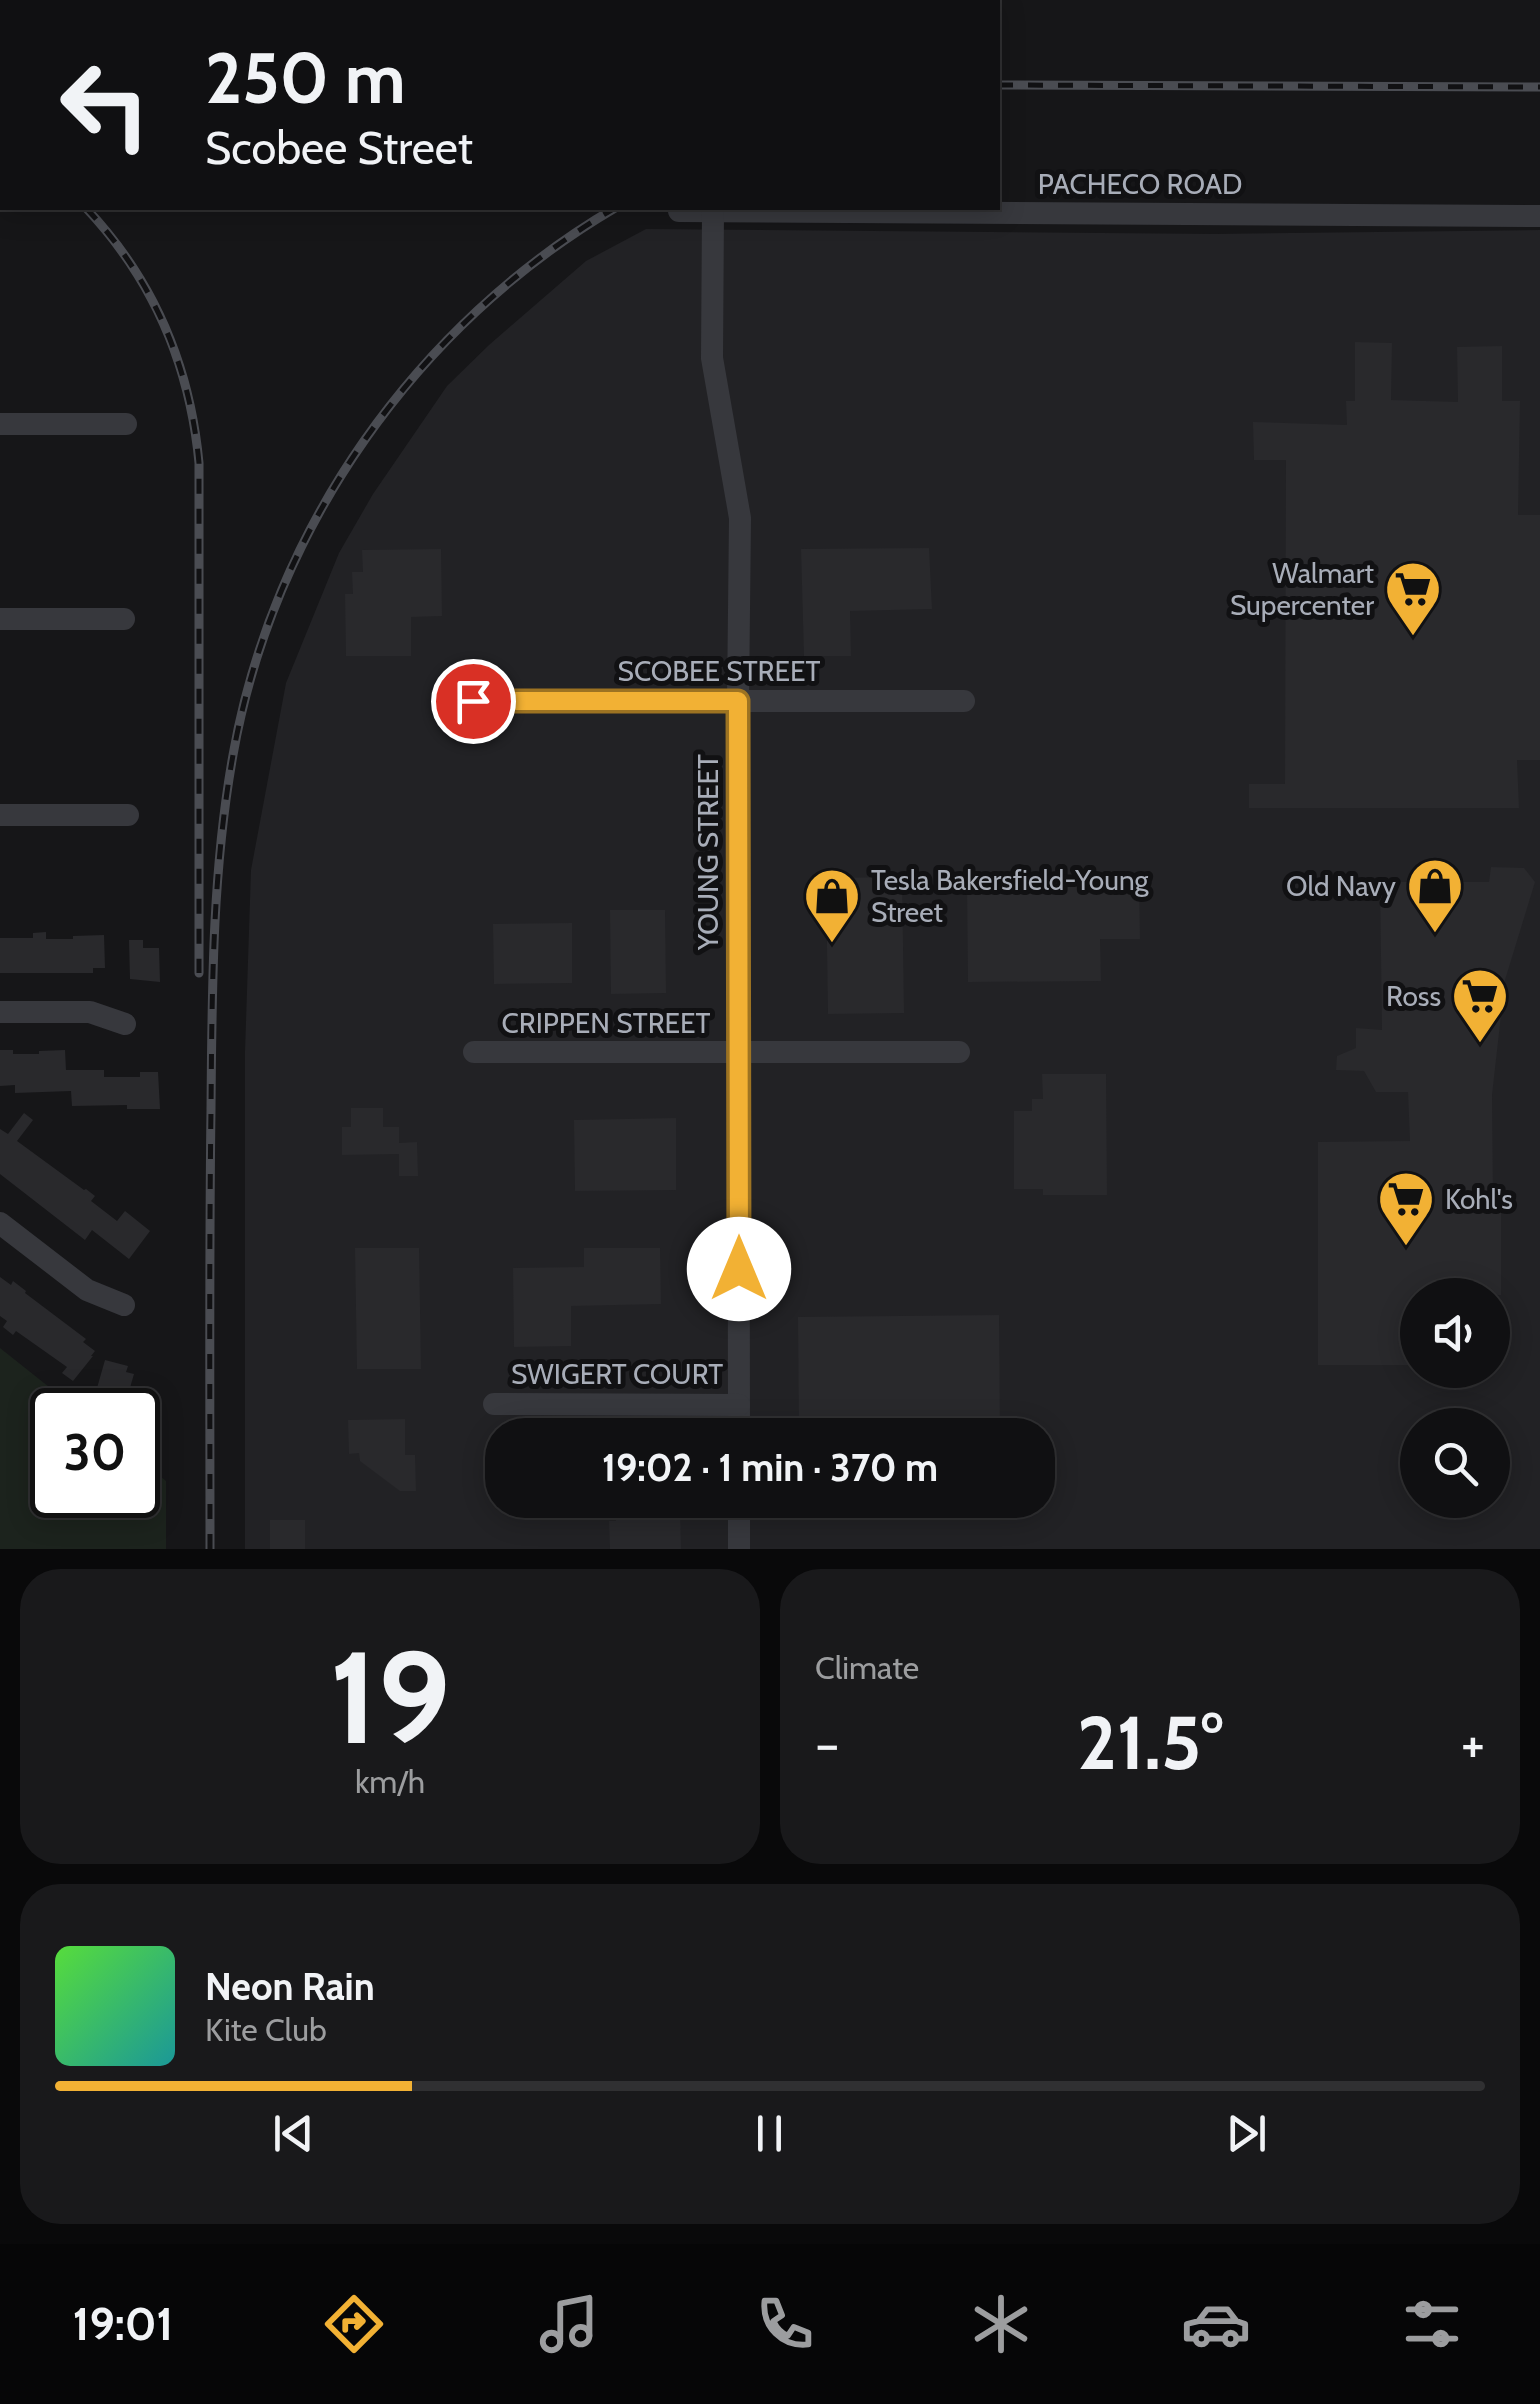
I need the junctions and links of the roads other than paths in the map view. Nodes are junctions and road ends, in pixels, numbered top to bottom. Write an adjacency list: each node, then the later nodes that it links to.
1 (679, 211): 2 (street, PACHECO ROAD)
2 (713, 211): 3 (street, PACHECO ROAD); 9 (street, YOUNG STREET)
3 (1540, 216)
4 (0, 424): 5 (street)
5 (126, 424)
6 (0, 619): 7 (street)
7 (124, 619)
8 (473, 701): 9 (street, SCOBEE STREET)
9 (738, 701): 10 (street, SCOBEE STREET); 17 (street, YOUNG STREET)
10 (964, 701)
11 (0, 814): 12 (street)
12 (128, 815)
13 (0, 1012): 14 (street)
14 (125, 1024)
15 (474, 1052): 17 (street, CRIPPEN STREET)
16 (959, 1052): 17 (street, CRIPPEN STREET)
17 (738, 1054): 21 (street, YOUNG STREET)
18 (0, 1222): 19 (street)
19 (124, 1306)
20 (494, 1404): 21 (street, SWIGERT COURT)
21 (739, 1404): 22 (street, YOUNG STREET)
22 (739, 1418)
23 (738, 1518): 24 (street)
24 (739, 1549)

